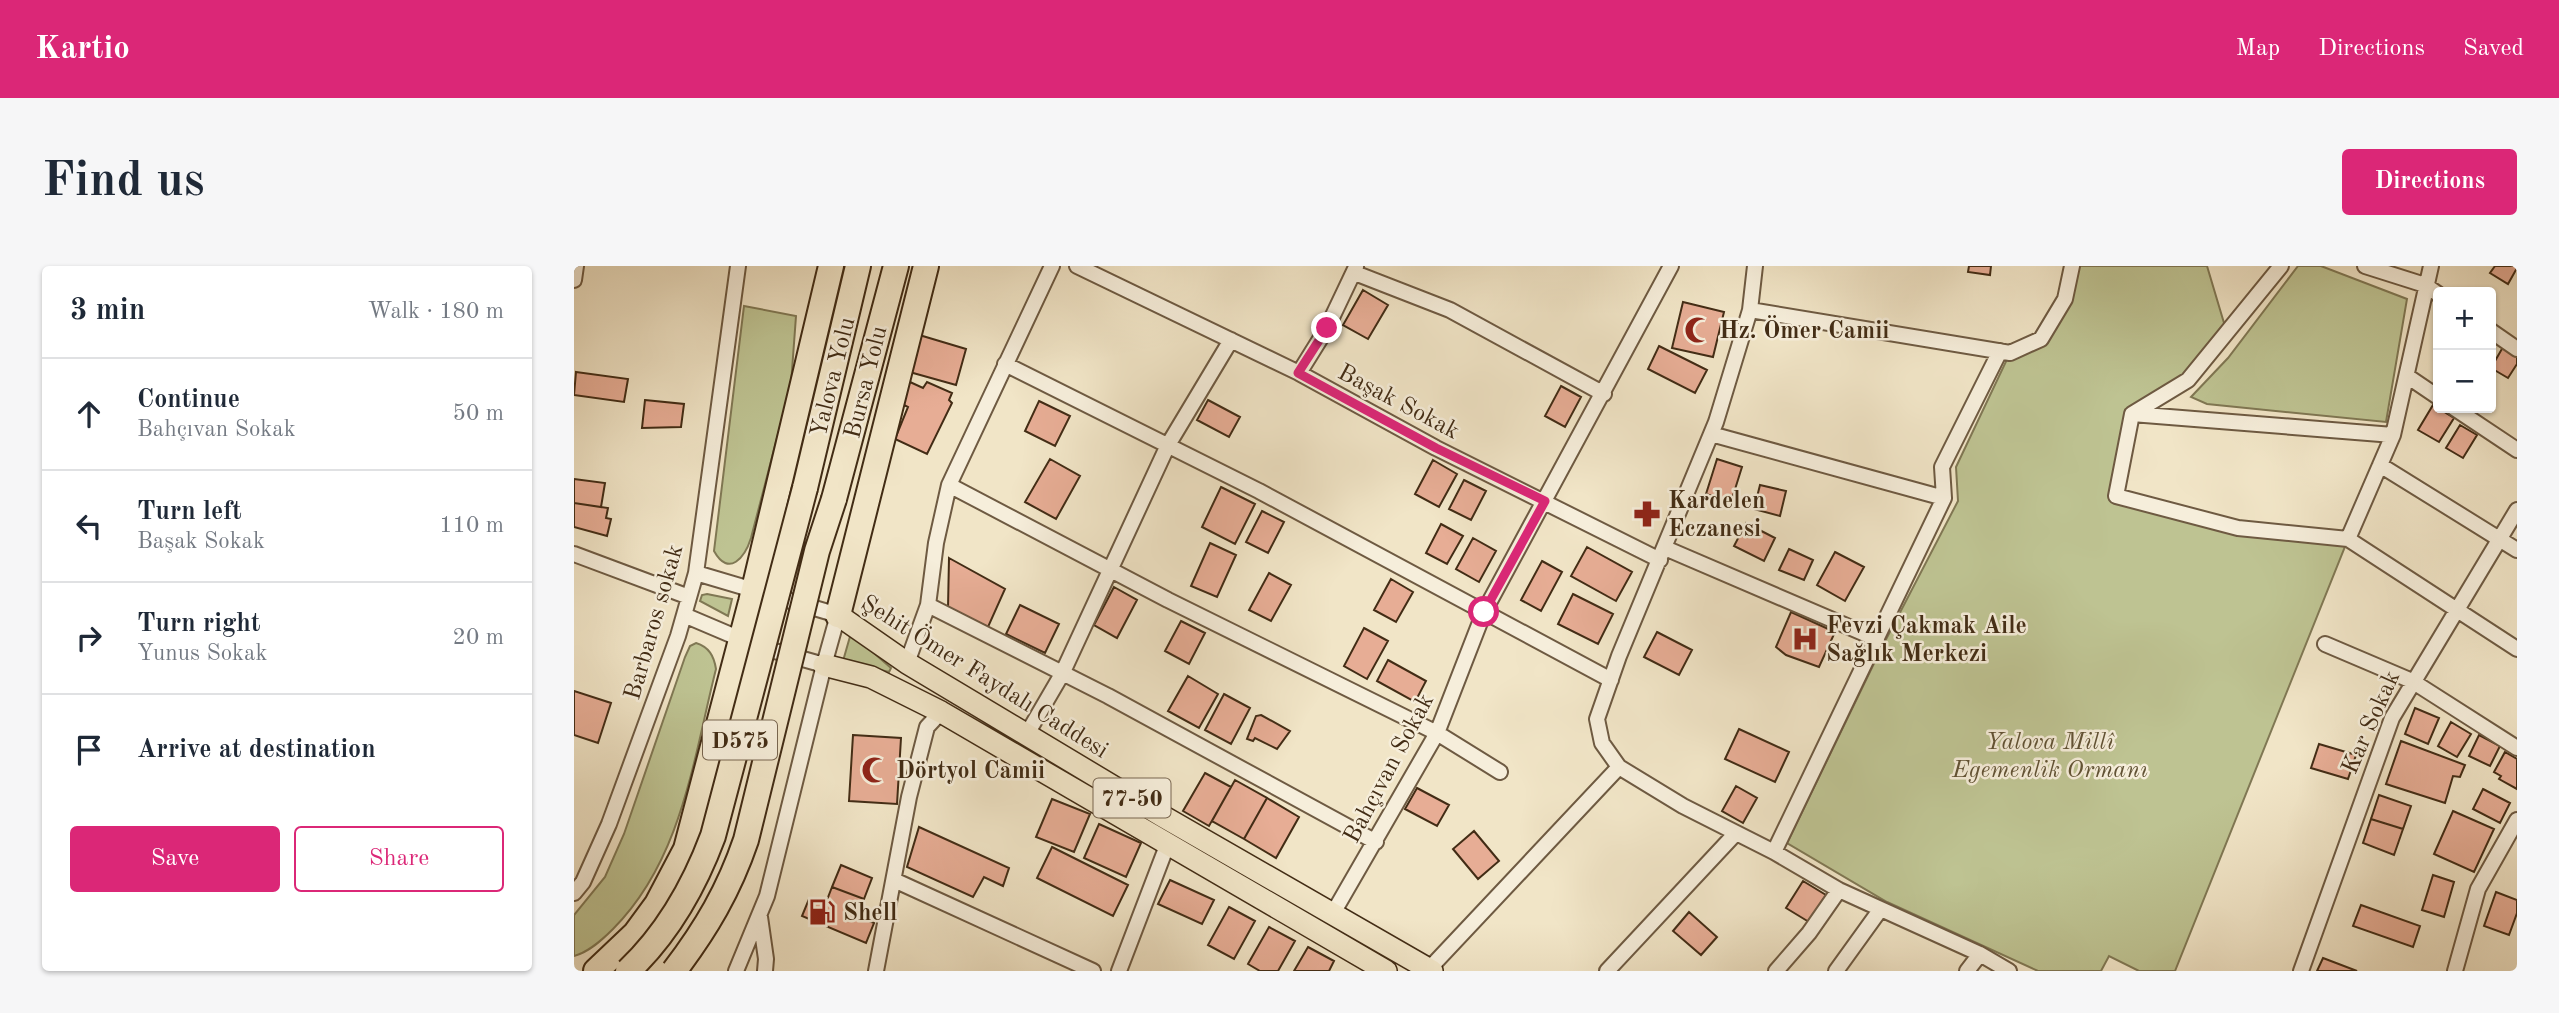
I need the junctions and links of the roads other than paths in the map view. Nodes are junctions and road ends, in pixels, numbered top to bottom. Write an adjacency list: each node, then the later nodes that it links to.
1 (576, 266): 16 (street)
2 (738, 266): 46 (street, Barbaros sokak)
3 (831, 266): 47 (highway)
4 (858, 266): 84 (highway, Yalova Yolu / D575, bridge)
5 (896, 266): 85 (highway, Bursa Yolu / D575, bridge)
6 (926, 266): 53 (highway)
7 (1052, 266): 24 (street)
8 (1077, 266): 21 (street, Başak Sokak)
9 (1671, 266): 27 (street, Bahçıvan Sokak)
10 (1755, 266): 19 (street)
11 (2072, 266): 23 (street)
12 (2281, 266): 30 (street)
13 (2365, 266): 17 (street)
14 (2431, 266): 17 (street)
15 (1355, 270): 25 (street); 27 (street)
16 (574, 280)
17 (2426, 285): 18 (street); 26 (street)
18 (2433, 290)
19 (1750, 310): 23 (street); 31 (street)
20 (2496, 334): 22 (street)
21 (1231, 340): 25 (street, Başak Sokak); 33 (street)
22 (2517, 349)
23 (2000, 351): 37 (street)
24 (1005, 364): 33 (street); 36 (street)
25 (1298, 373): 38 (street, Başak Sokak)
26 (2407, 376): 28 (street); 32 (street)
27 (1604, 394): 38 (street, Bahçıvan Sokak)
28 (2433, 394)
29 (2462, 413): 34 (street)
30 (2132, 414): 32 (street); 40 (street)
31 (1711, 434): 37 (street); 44 (street)
32 (2393, 435): 35 (street)
33 (1168, 445): 45 (street); 51 (street)
34 (2517, 450)
35 (2380, 465): 40 (street); 41 (street)
36 (949, 485): 45 (street); 49 (street)
37 (1944, 498): 55 (street)
38 (1545, 501): 44 (street, Başak Sokak); 51 (street, Bahçıvan Sokak)
39 (2517, 510): 41 (street, Kar Sokak)
40 (2348, 539): 50 (street)
41 (2499, 539): 42 (street); 50 (street, Kar Sokak)
42 (2517, 550)
43 (574, 554): 48 (street)
44 (1663, 554): 55 (street, Başak Sokak); 61 (street)
45 (1113, 568): 60 (street); 64 (street)
46 (696, 573): 47 (street); 48 (street, Barbaros sokak)
47 (753, 589): 53 (street); 54 (highway)
48 (689, 597): 52 (street, Barbaros sokak)
49 (928, 606): 58 (street); 60 (street)
50 (2457, 610): 57 (street); 62 (street, Kar Sokak)
51 (1484, 612): 61 (street); 64 (street, Bahçıvan Sokak)
52 (684, 615): 54 (street); 76 (street, Barbaros sokak)
53 (838, 615): 58 (main road, Şehit Ömer Faydalı Caddesi / 77-50); 59 (street)
54 (741, 639): 59 (street); 83 (highway)
55 (1877, 639): 73 (street)
56 (2325, 644): 62 (street)
57 (2517, 649)
58 (907, 663): 65 (main road, Şehit Ömer Faydalı Caddesi / 77-50)
59 (824, 665): 63 (main road, Şehit Ömer Faydalı Caddesi / 77-50); 79 (street)
60 (1062, 674): 65 (street); 71 (street)
61 (1611, 680): 67 (street)
62 (2412, 681): 66 (street); 97 (street, Kar Sokak)
63 (941, 712): 72 (main road, Şehit Ömer Faydalı Caddesi / 77-50); 74 (street)
64 (1437, 733): 68 (street); 71 (street, Bahçıvan Sokak)
65 (1027, 734): 78 (main road, Şehit Ömer Faydalı Caddesi / 77-50)
66 (2517, 748)
67 (1619, 767): 70 (street); 82 (street)
68 (1500, 772)
69 (2517, 820): 98 (street)
70 (1737, 833): 73 (street); 92 (street)
71 (1376, 842): 78 (street, Bahçıvan Sokak)
72 (1168, 843): 81 (main road, Şehit Ömer Faydalı Caddesi / 77-50); 90 (street)
73 (1774, 852): 75 (street)
74 (894, 880): 88 (street); 89 (street)
75 (1839, 890): 77 (street); 93 (street)
76 (574, 893)
77 (1880, 911): 80 (street); 94 (street)
78 (1332, 915): 82 (main road, Şehit Ömer Faydalı Caddesi / 77-50)
79 (760, 917): 86 (street); 87 (street)
80 (1980, 954): 95 (street); 96 (street)
81 (1364, 965): 91 (main road, Şehit Ömer Faydalı Caddesi / 77-50)
82 (1430, 970)
83 (596, 971)
84 (628, 971)
85 (674, 971)
86 (736, 971)
87 (765, 971)
88 (876, 971)
89 (1093, 971)
90 (1119, 971)
91 (1386, 971)
92 (1606, 971)
93 (1776, 971)
94 (1836, 971)
95 (1968, 971)
96 (2009, 971)
97 (2301, 971)
98 (2455, 971)

